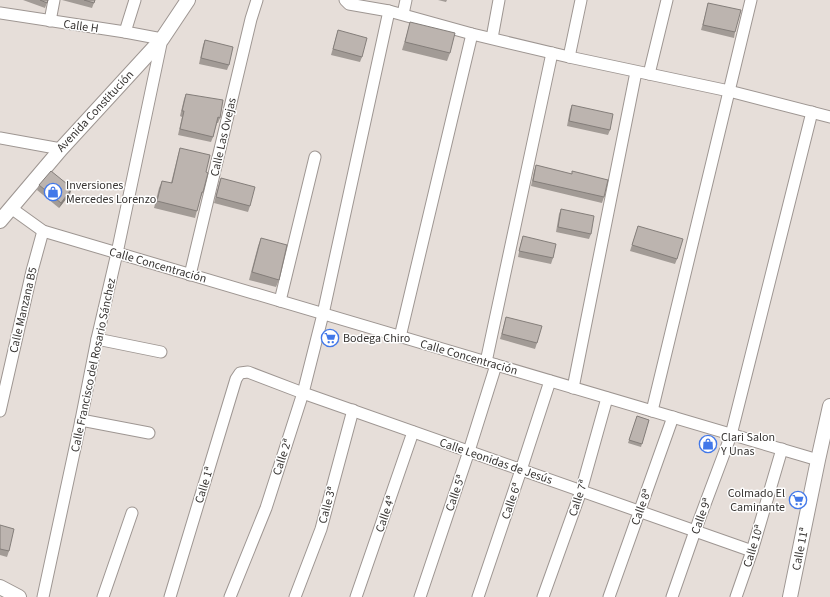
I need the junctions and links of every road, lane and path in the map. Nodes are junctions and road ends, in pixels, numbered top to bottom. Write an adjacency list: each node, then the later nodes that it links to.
1 (54, 0): 14 (street)
2 (135, 0): 15 (street)
3 (188, 0): 18 (street, Avenida Constitución)
4 (257, 0): 33 (street, Calle Las Ovejas)
5 (345, 0): 11 (street)
6 (406, 0): 13 (street)
7 (499, 0): 17 (street)
8 (581, 0): 20 (street)
9 (667, 0): 22 (street)
10 (751, 0): 23 (street)
11 (389, 11): 13 (street); 35 (street, Calle 2ª)
12 (0, 13): 14 (street, Calle H)
13 (403, 14): 16 (street)
14 (50, 21): 15 (street, Calle H)
15 (125, 32): 18 (street, Calle H)
16 (472, 34): 17 (street); 36 (street)
17 (492, 38): 19 (street)
18 (162, 39): 27 (street, Avenida Constitución); 32 (street, Calle Francisco del Rosario Sánchez)
19 (552, 53): 20 (street); 39 (street, Calle 5ª)
20 (570, 57): 21 (street)
21 (636, 72): 22 (street); 42 (street)
22 (649, 74): 23 (street)
23 (729, 91): 24 (street); 47 (street)
24 (812, 112): 25 (street); 53 (street, Calle 9ª)
25 (830, 117)
26 (0, 138): 27 (street)
27 (60, 149): 29 (street, Avenida Constitución)
28 (315, 157): 34 (street)
29 (11, 208): 30 (street, Avenida Constitución); 31 (street, Calle Concentración)
30 (0, 221)
31 (43, 232): 32 (street, Calle Concentración); 48 (street, Calle Manzana B5)
32 (117, 253): 33 (street, Calle Concentración); 37 (street, Calle Francisco del Rosario Sánchez)
33 (190, 275): 34 (street, Calle Concentración)
34 (280, 301): 35 (street, Calle Concentración)
35 (323, 314): 36 (street, Calle Concentración); 43 (street, Calle 2ª)
36 (400, 337): 39 (street, Calle Concentración)
37 (97, 339): 38 (street); 50 (street, Calle Francisco del Rosario Sánchez)
38 (161, 352)
39 (491, 364): 41 (street, Calle Concentración); 55 (street, Calle 5ª)
40 (240, 373): 43 (street, Calle Leonidas de Jesús); 67 (street, Calle 1ª)
41 (550, 381): 42 (street, Calle Concentración); 57 (street, Calle 6ª)
42 (573, 388): 44 (street, Calle Concentración)
43 (303, 393): 46 (street, Calle Leonidas de Jesús); 68 (street, Calle 2ª)
44 (607, 398): 47 (street, Calle Concentración); 58 (street, Calle 7ª)
45 (830, 406): 56 (street, Calle 11ª)
46 (353, 410): 51 (street, Calle Leonidas de Jesús); 69 (street, Calle 3ª)
47 (652, 411): 49 (street, Calle Concentración)
48 (0, 412)
49 (673, 418): 53 (street, Calle Concentración); 59 (street, Calle 8ª)
50 (82, 420): 52 (street); 65 (street, Calle Francisco del Rosario Sánchez)
51 (413, 432): 55 (street, Calle Leonidas de Jesús); 70 (street, Calle 4ª)
52 (149, 433)
53 (731, 434): 54 (street, Calle Concentración); 61 (street, Calle 9ª)
54 (782, 450): 56 (street, Calle Concentración); 62 (street, Calle 10ª)
55 (469, 451): 57 (street, Calle Leonidas de Jesús); 71 (street, Calle 5ª)
56 (818, 460): 77 (street, Calle 11ª)
57 (521, 470): 58 (street, Calle Leonidas de Jesús); 72 (street, Calle 6ª)
58 (581, 491): 59 (street, Calle Leonidas de Jesús); 73 (street, Calle 7ª)
59 (640, 512): 61 (street, Calle Leonidas de Jesús); 74 (street, Calle 8ª)
60 (132, 513): 66 (street)
61 (695, 531): 62 (street, Calle Leonidas de Jesús); 75 (street, Calle 9ª)
62 (752, 551): 76 (street, Calle 10ª)
63 (0, 587): 64 (street)
64 (19, 597)
65 (43, 597)
66 (103, 597)
67 (170, 597)
68 (230, 597)
69 (295, 597)
70 (356, 597)
71 (420, 597)
72 (478, 597)
73 (544, 597)
74 (609, 597)
75 (672, 597)
76 (736, 597)
77 (790, 597)

